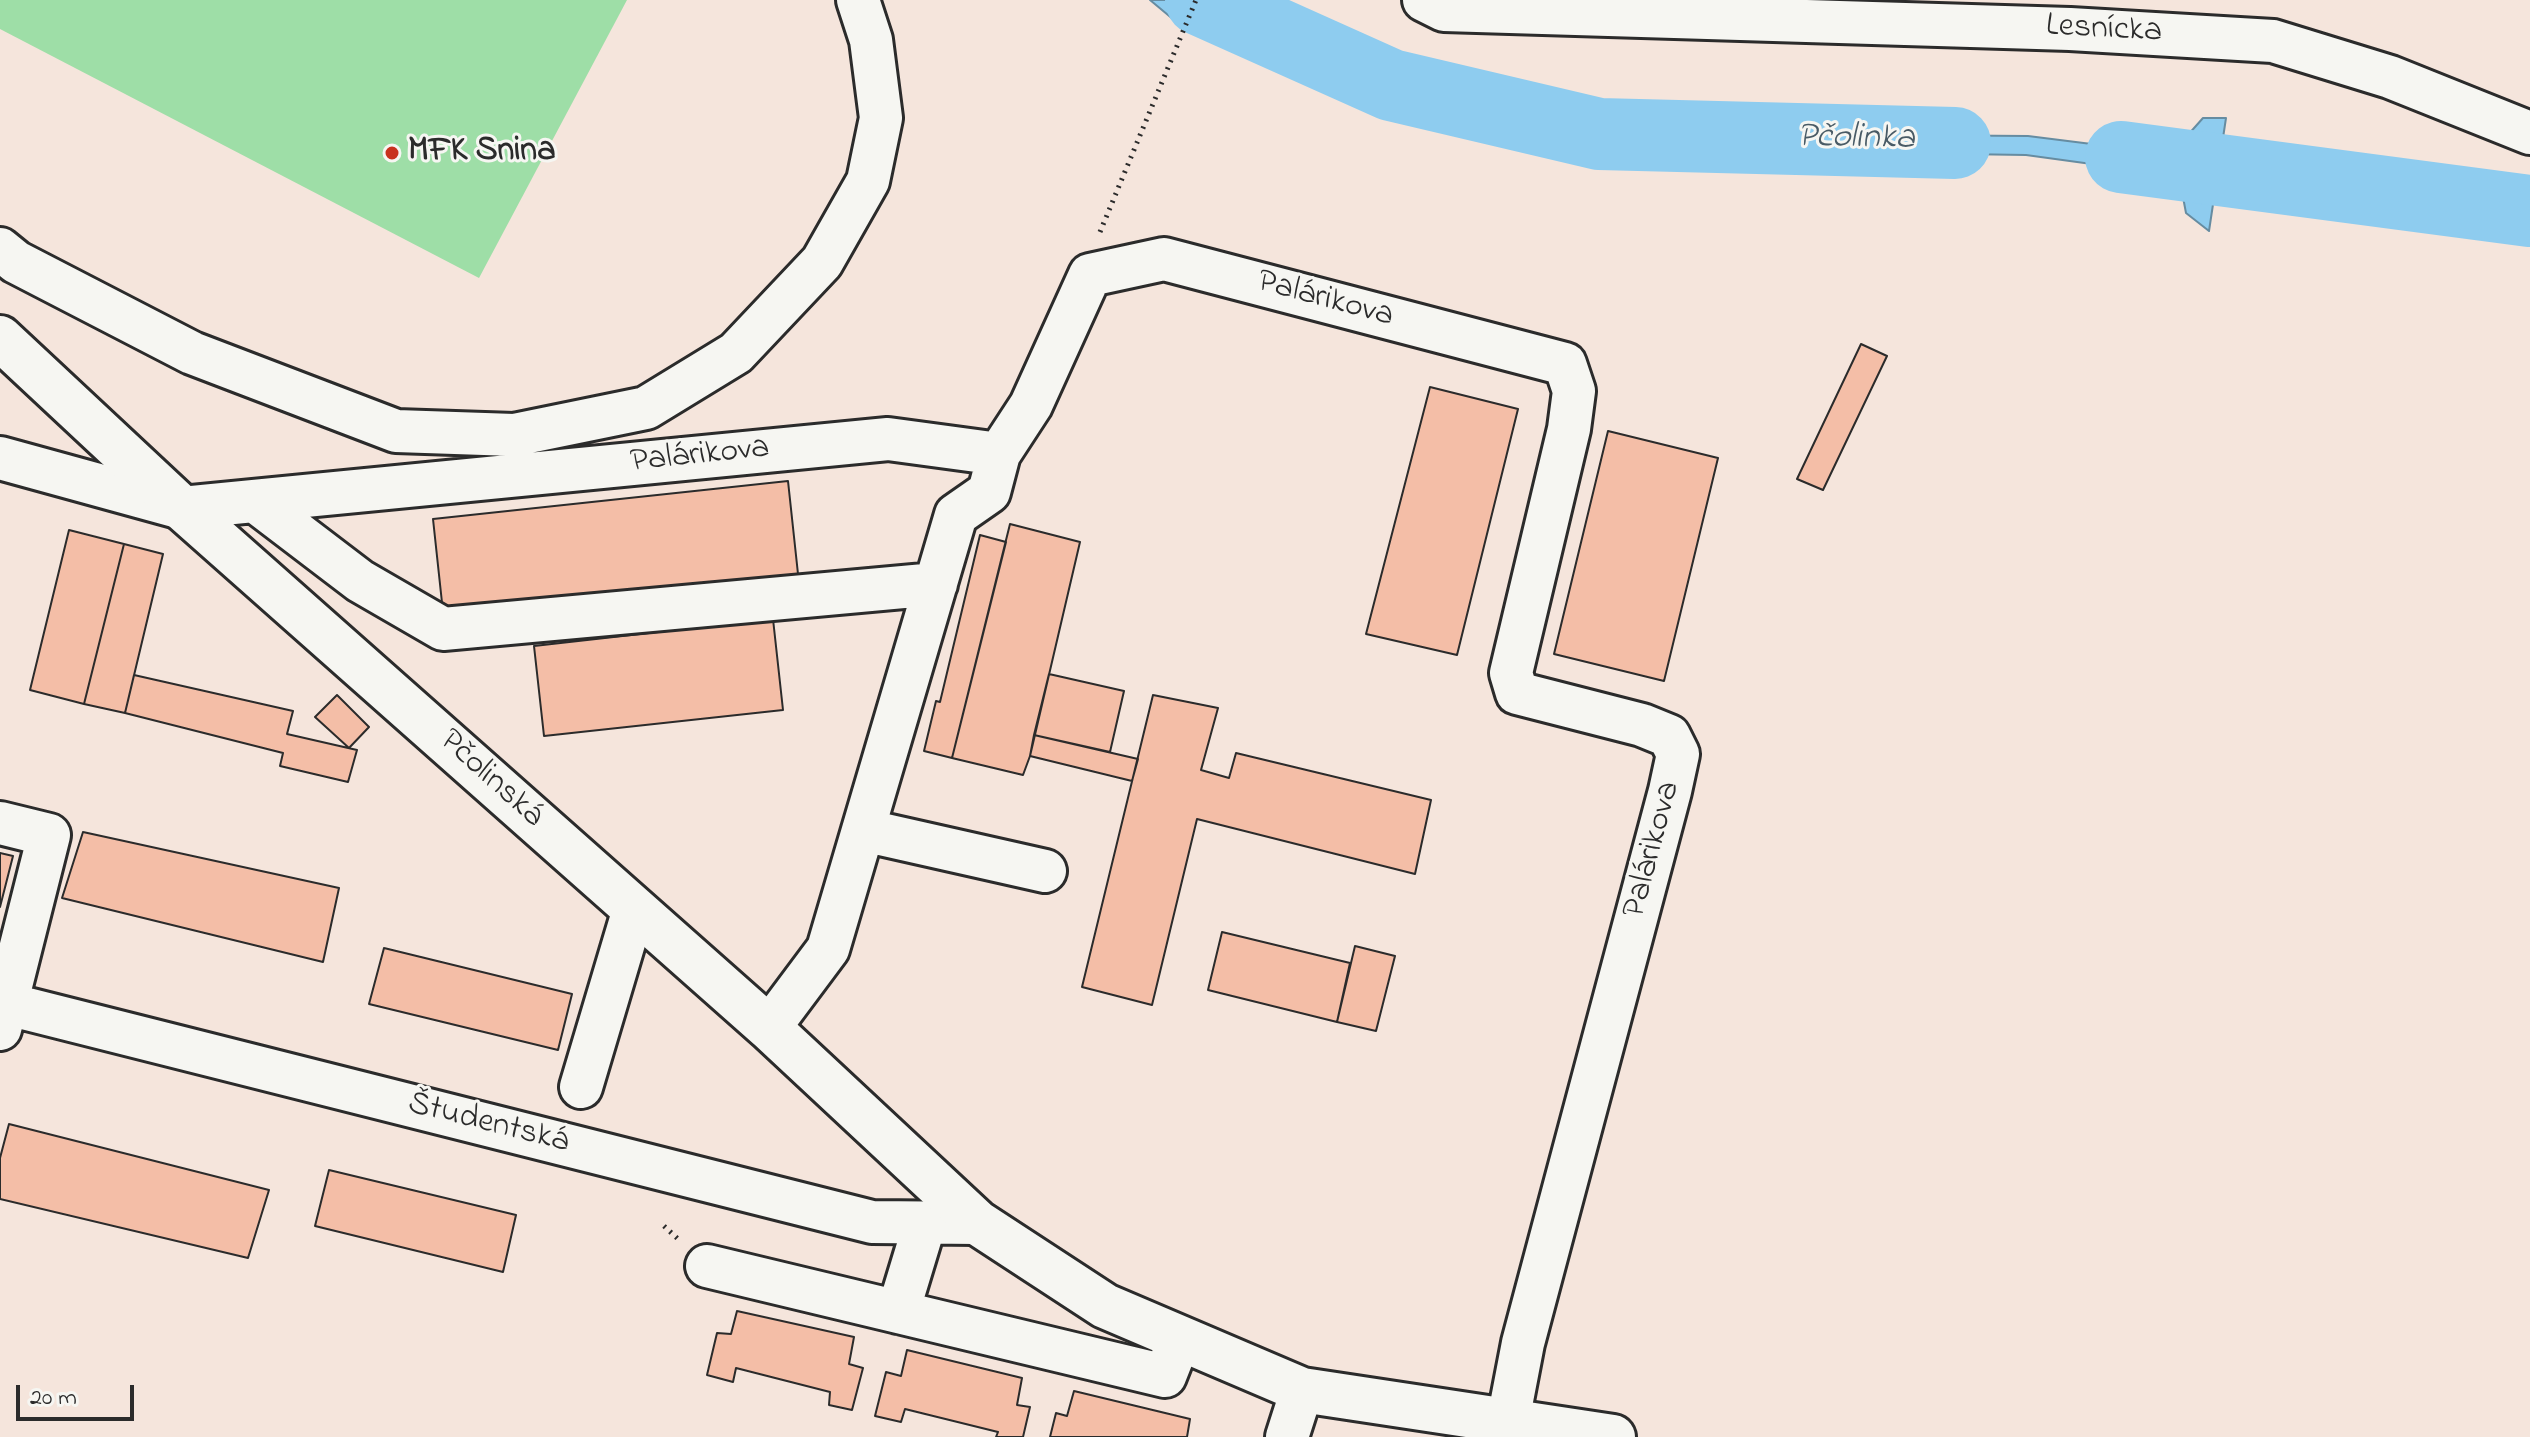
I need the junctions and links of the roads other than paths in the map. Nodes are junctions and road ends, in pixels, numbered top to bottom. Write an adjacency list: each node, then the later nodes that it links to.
1 (858, 0): 4 (street)
2 (1424, 0): 3 (street, Lesnícka)
3 (2530, 133)
4 (0, 249)
5 (0, 338): 9 (main road, Pčolinská)
6 (999, 454): 8 (street, Palárikova); 10 (street); 24 (street, Palárikova)
7 (0, 458): 9 (street, Palárikova)
8 (255, 501): 9 (street, Palárikova); 10 (street)
9 (182, 508): 14 (main road, Pčolinská)
10 (936, 584): 12 (street)
11 (0, 823): 15 (street)
12 (863, 830): 13 (street); 16 (street)
13 (1045, 871)
14 (634, 909): 16 (main road, Pčolinská); 17 (street)
15 (2, 1012): 18 (street, Študentská)
16 (769, 1028): 19 (main road, Pčolinská)
17 (581, 1087)
18 (925, 1223): 19 (street, Študentská); 21 (street)
19 (978, 1223): 22 (main road, Pčolinská)
20 (707, 1266): 21 (street)
21 (898, 1312): 22 (street)
22 (1180, 1338): 23 (main road, Pčolinská)
23 (1302, 1390): 24 (main road, Pčolinská); 25 (street)
24 (1508, 1421): 26 (main road, Pčolinská)
25 (1287, 1437)
26 (1613, 1437)

